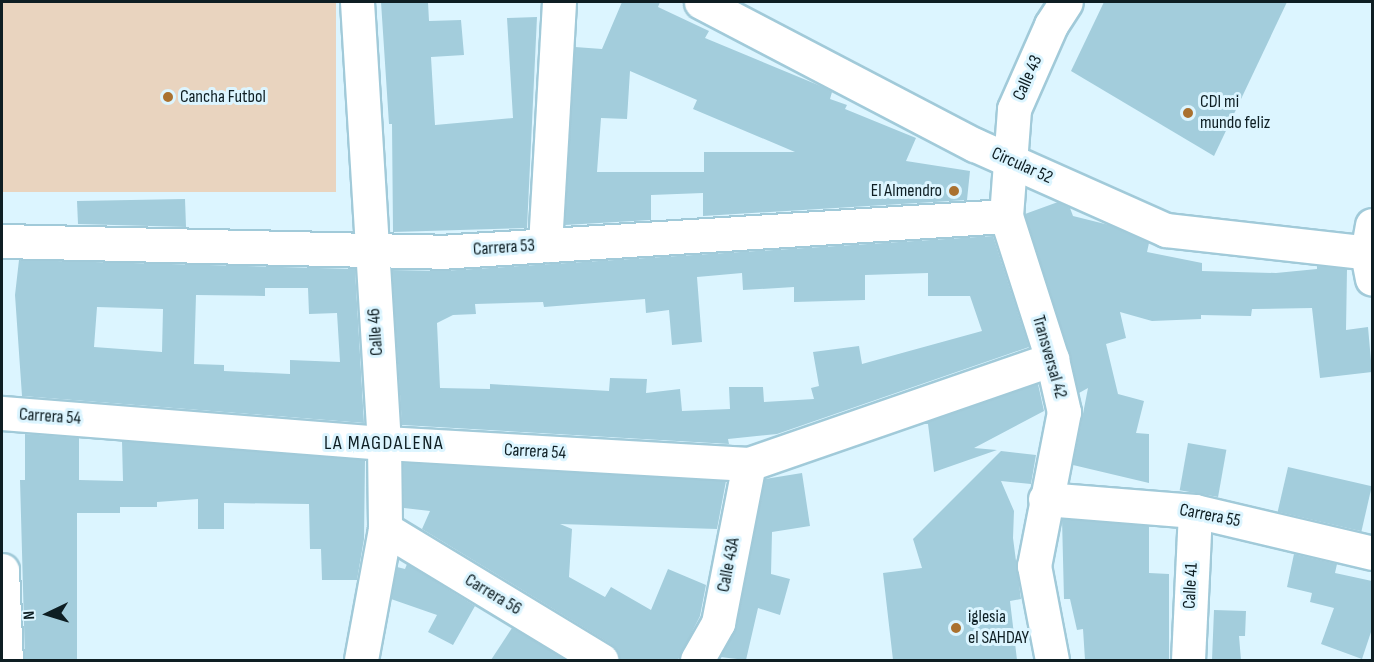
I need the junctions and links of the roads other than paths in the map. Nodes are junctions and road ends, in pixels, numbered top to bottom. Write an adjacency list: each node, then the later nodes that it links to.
1 (357, 2): 9 (street, Calle 46)
2 (560, 2): 8 (street)
3 (701, 2): 5 (street, Circular 52)
4 (1066, 2): 5 (street, Calle 43)
5 (1011, 161): 6 (street, Transversal 42); 10 (street, Circular 52)
6 (1006, 216): 8 (street, Carrera 53); 11 (street, Transversal 42)
7 (2, 241): 9 (street, Carrera 53)
8 (545, 245): 9 (street, Carrera 53)
9 (370, 251): 13 (street, Calle 46)
10 (1371, 252)
11 (1052, 359): 14 (street, Carrera 54); 15 (street, Transversal 42)
12 (2, 413): 13 (street, Carrera 54)
13 (384, 443): 14 (street, Carrera 54); 17 (street, Calle 46)
14 (749, 464): 23 (street, Calle 43A)
15 (1045, 499): 16 (street, Carrera 55); 24 (street, Transversal 42)
16 (1195, 511): 18 (street, Carrera 55); 25 (street, Calle 41)
17 (385, 529): 21 (street, Calle 46); 22 (street, Carrera 56)
18 (1372, 553)
19 (2, 570): 20 (street)
20 (6, 660)
21 (361, 660)
22 (602, 660)
23 (697, 660)
24 (1052, 660)
25 (1188, 660)

